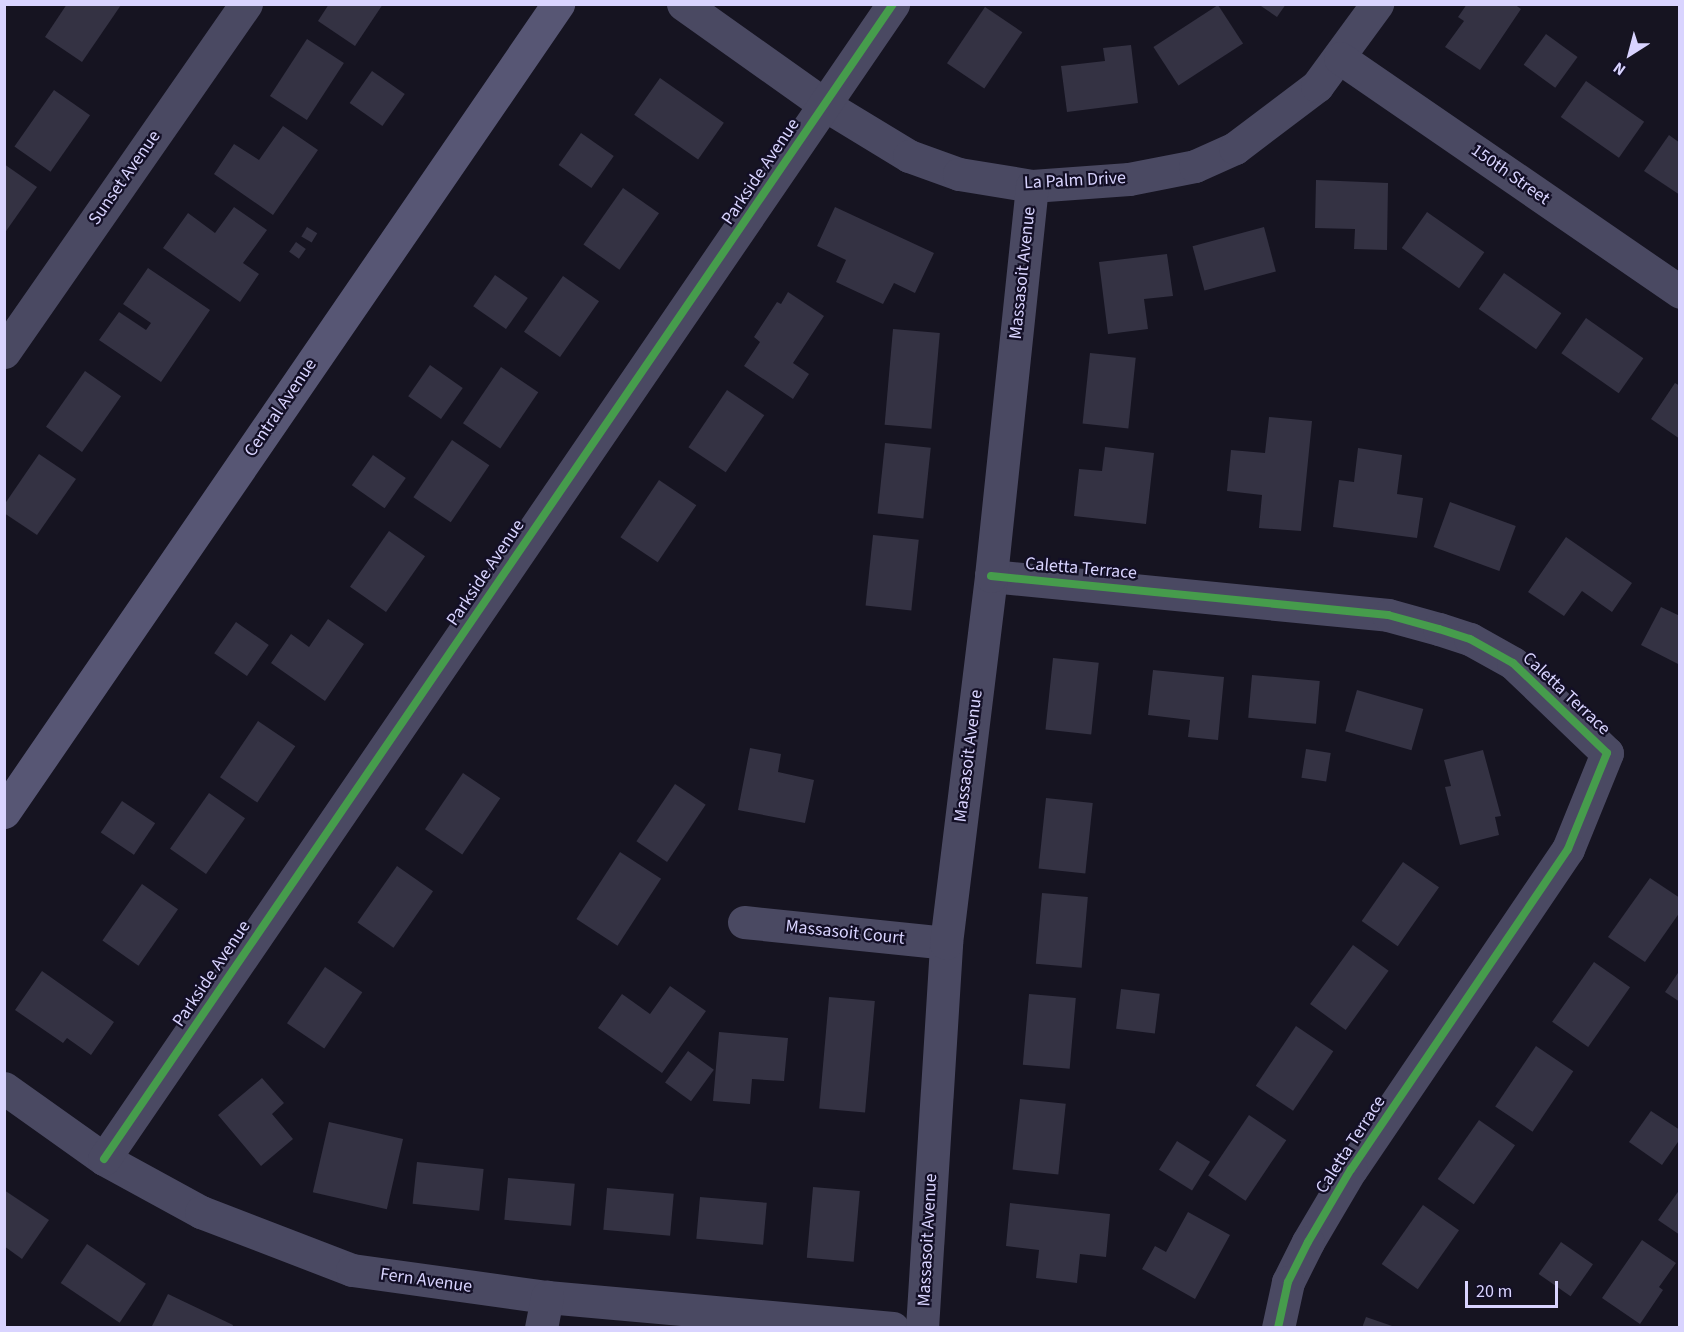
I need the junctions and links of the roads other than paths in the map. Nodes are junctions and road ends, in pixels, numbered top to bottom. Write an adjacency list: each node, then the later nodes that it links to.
1 (246, 4): 10 (street, Sunset Avenue)
2 (558, 4): 12 (street, Central Avenue)
3 (683, 4): 7 (street, La Palm Drive)
4 (893, 4): 7 (street, Parkside Avenue)
5 (1377, 4): 6 (street, La Palm Drive)
6 (1340, 58): 8 (street, La Palm Drive); 9 (street, 150th Street)
7 (825, 105): 8 (street, La Palm Drive); 16 (street, Parkside Avenue)
8 (1032, 186): 11 (street, Massasoit Avenue)
9 (1680, 292)
10 (4, 352)
11 (991, 576): 14 (street, Massasoit Avenue); 20 (street, Caletta Terrace)
12 (4, 812)
13 (744, 922): 14 (street, Massasoit Court)
14 (946, 944): 19 (street, Massasoit Avenue)
15 (4, 1089): 16 (street, Fern Avenue)
16 (104, 1158): 17 (street, Fern Avenue)
17 (544, 1312): 18 (street, Fern Avenue)
18 (893, 1328)
19 (922, 1328)
20 (1278, 1328)

